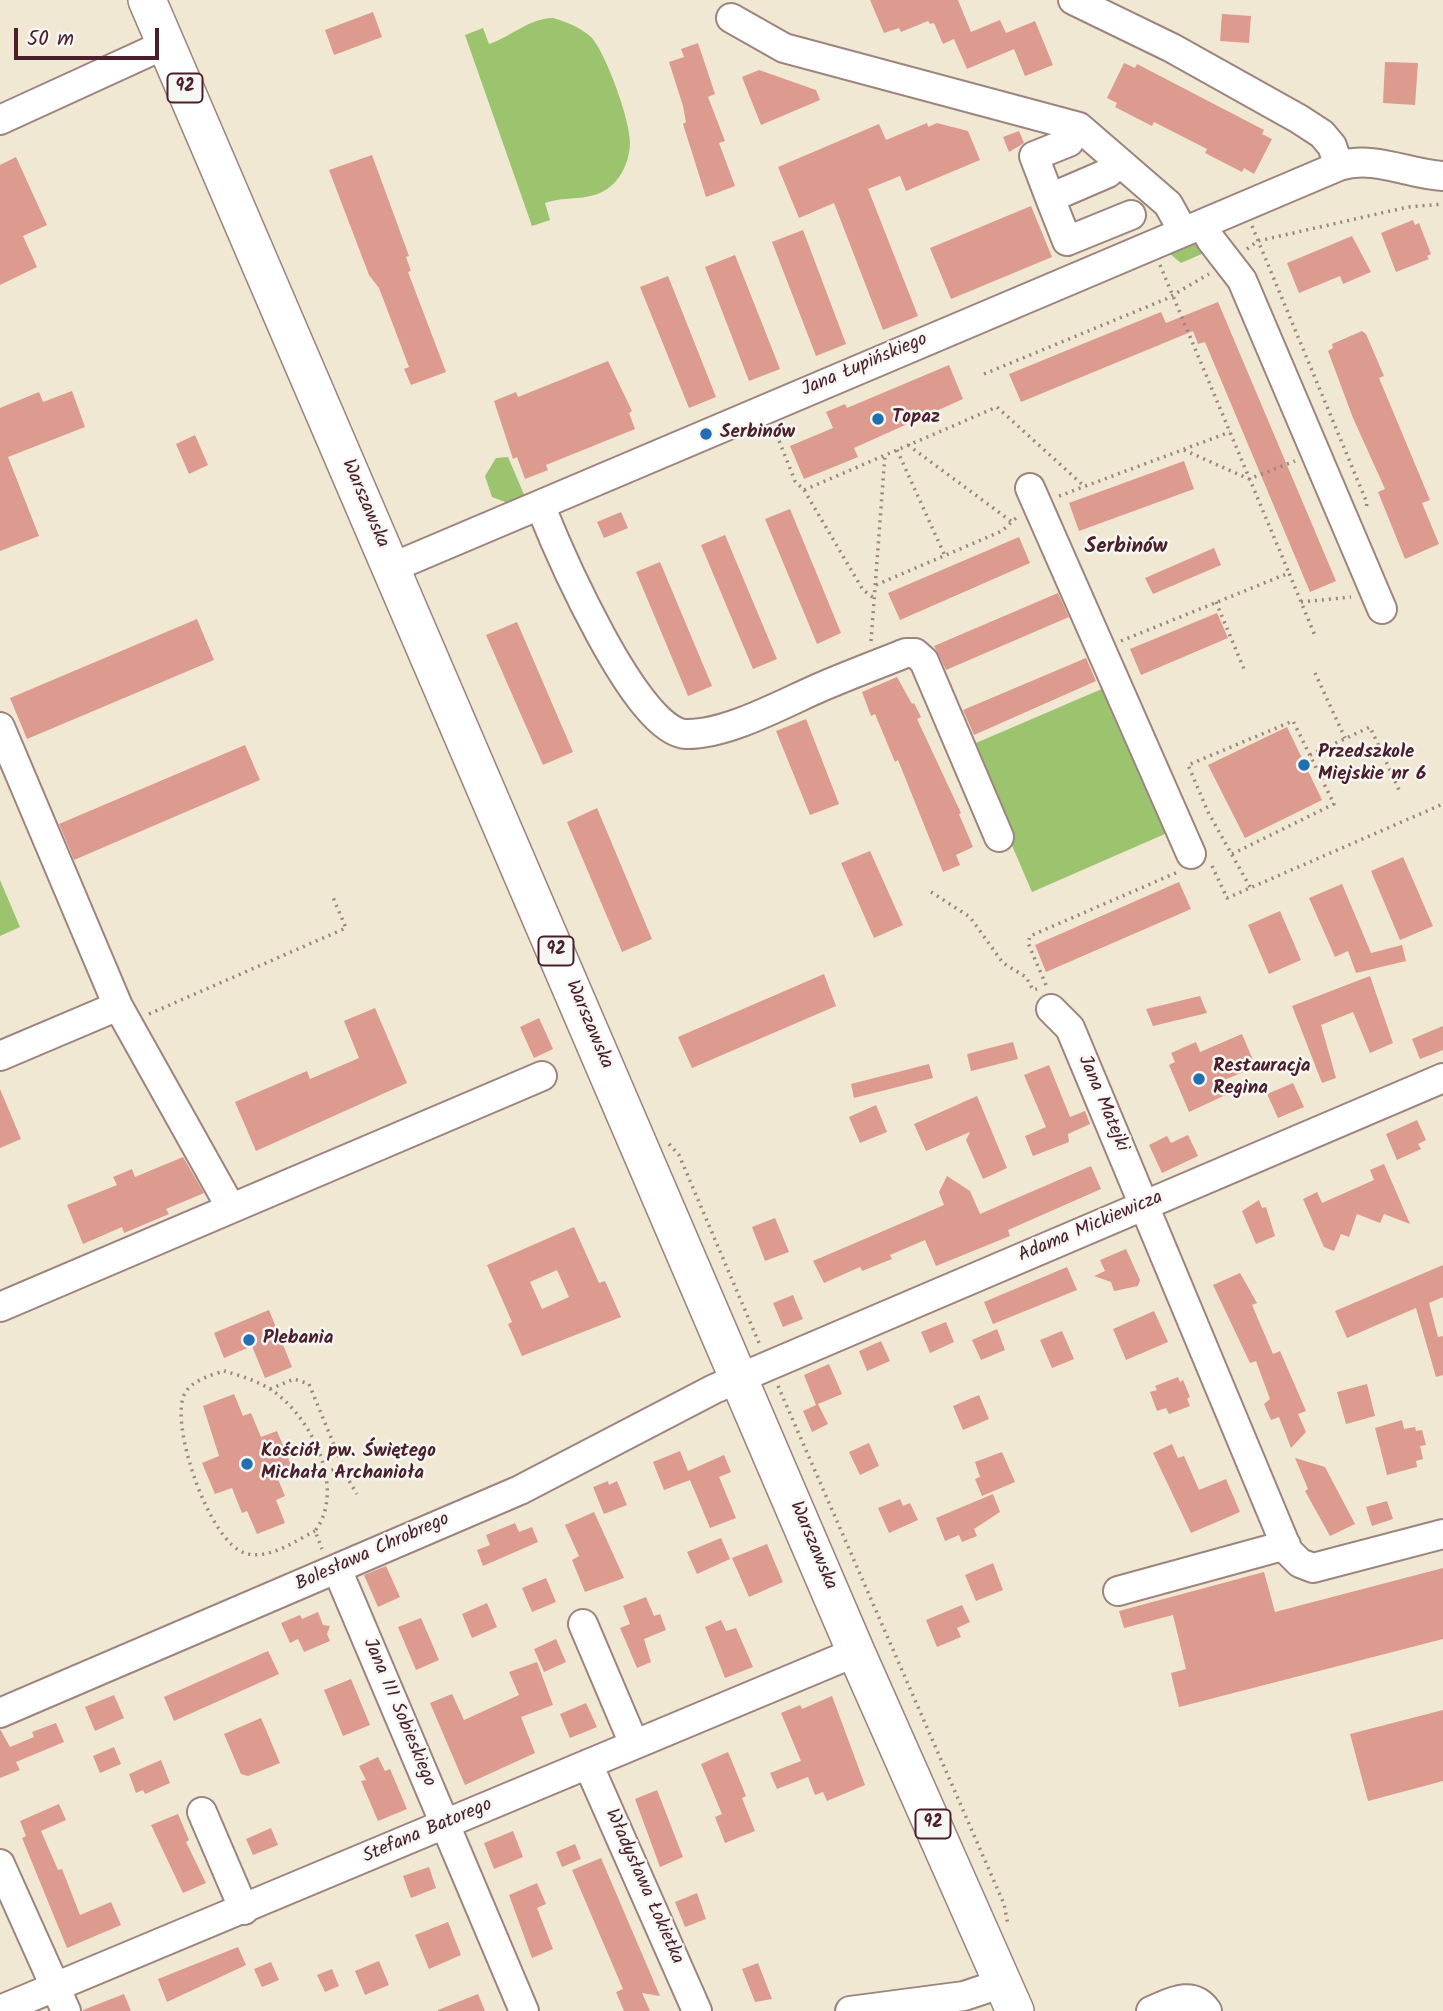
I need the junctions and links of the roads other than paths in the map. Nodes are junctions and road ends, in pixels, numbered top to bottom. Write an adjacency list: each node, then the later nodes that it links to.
1 (147, 0): 4 (main road, Warszawska / 92)
2 (1073, 0): 8 (street)
3 (731, 18): 7 (street)
4 (166, 44): 5 (street); 15 (main road, Warszawska / 92)
5 (0, 120)
6 (1069, 142): 10 (street)
7 (1119, 163): 10 (street); 12 (street)
8 (1339, 166): 9 (street, Jana Łupińskiego); 12 (street, Jana Łupińskiego)
9 (1443, 176)
10 (1051, 198): 11 (street)
11 (1131, 215)
12 (1193, 228): 14 (street, Jana Łupińskiego); 16 (street)
13 (1037, 496): 19 (street)
14 (540, 505): 15 (street, Jana Łupińskiego); 18 (street)
15 (391, 568): 28 (main road, Warszawska / 92)
16 (1379, 602)
17 (0, 727): 21 (street)
18 (999, 837)
19 (1193, 861)
20 (1051, 996): 25 (street, Jana Matejki)
21 (123, 1015): 22 (street); 26 (street)
22 (0, 1056)
23 (541, 1076): 26 (street)
24 (1443, 1078): 25 (street, Adama Mickiewicza)
25 (1145, 1205): 28 (street, Adama Mickiewicza); 30 (street, Jana Matejki)
26 (231, 1208): 27 (street)
27 (0, 1307)
28 (751, 1365): 31 (street, Bolesława Chrobrego); 34 (main road, Warszawska / 92)
29 (1443, 1534): 30 (street)
30 (1286, 1545): 32 (street)
31 (332, 1564): 35 (street, Bolesława Chrobrego); 39 (street, Jana III Sobieskiego)
32 (1118, 1591)
33 (583, 1624): 36 (street)
34 (856, 1652): 36 (street, Stefana Batorego); 42 (main road, Warszawska / 92)
35 (0, 1713)
36 (634, 1744): 37 (street, Stefana Batorego)
37 (588, 1764): 39 (street, Stefana Batorego); 46 (street, Władysława Łokietka)
38 (202, 1812): 41 (street)
39 (445, 1823): 41 (street, Stefana Batorego); 45 (street, Jana III Sobieskiego)
40 (0, 1864): 43 (street)
41 (244, 1910): 43 (street, Stefana Batorego)
42 (1009, 1997): 47 (street)
43 (60, 1999): 44 (street, Stefana Batorego)
44 (0, 2010)
45 (524, 2011)
46 (696, 2011)
47 (850, 2011)
48 (1151, 2011): 49 (street)
49 (1207, 2011)

